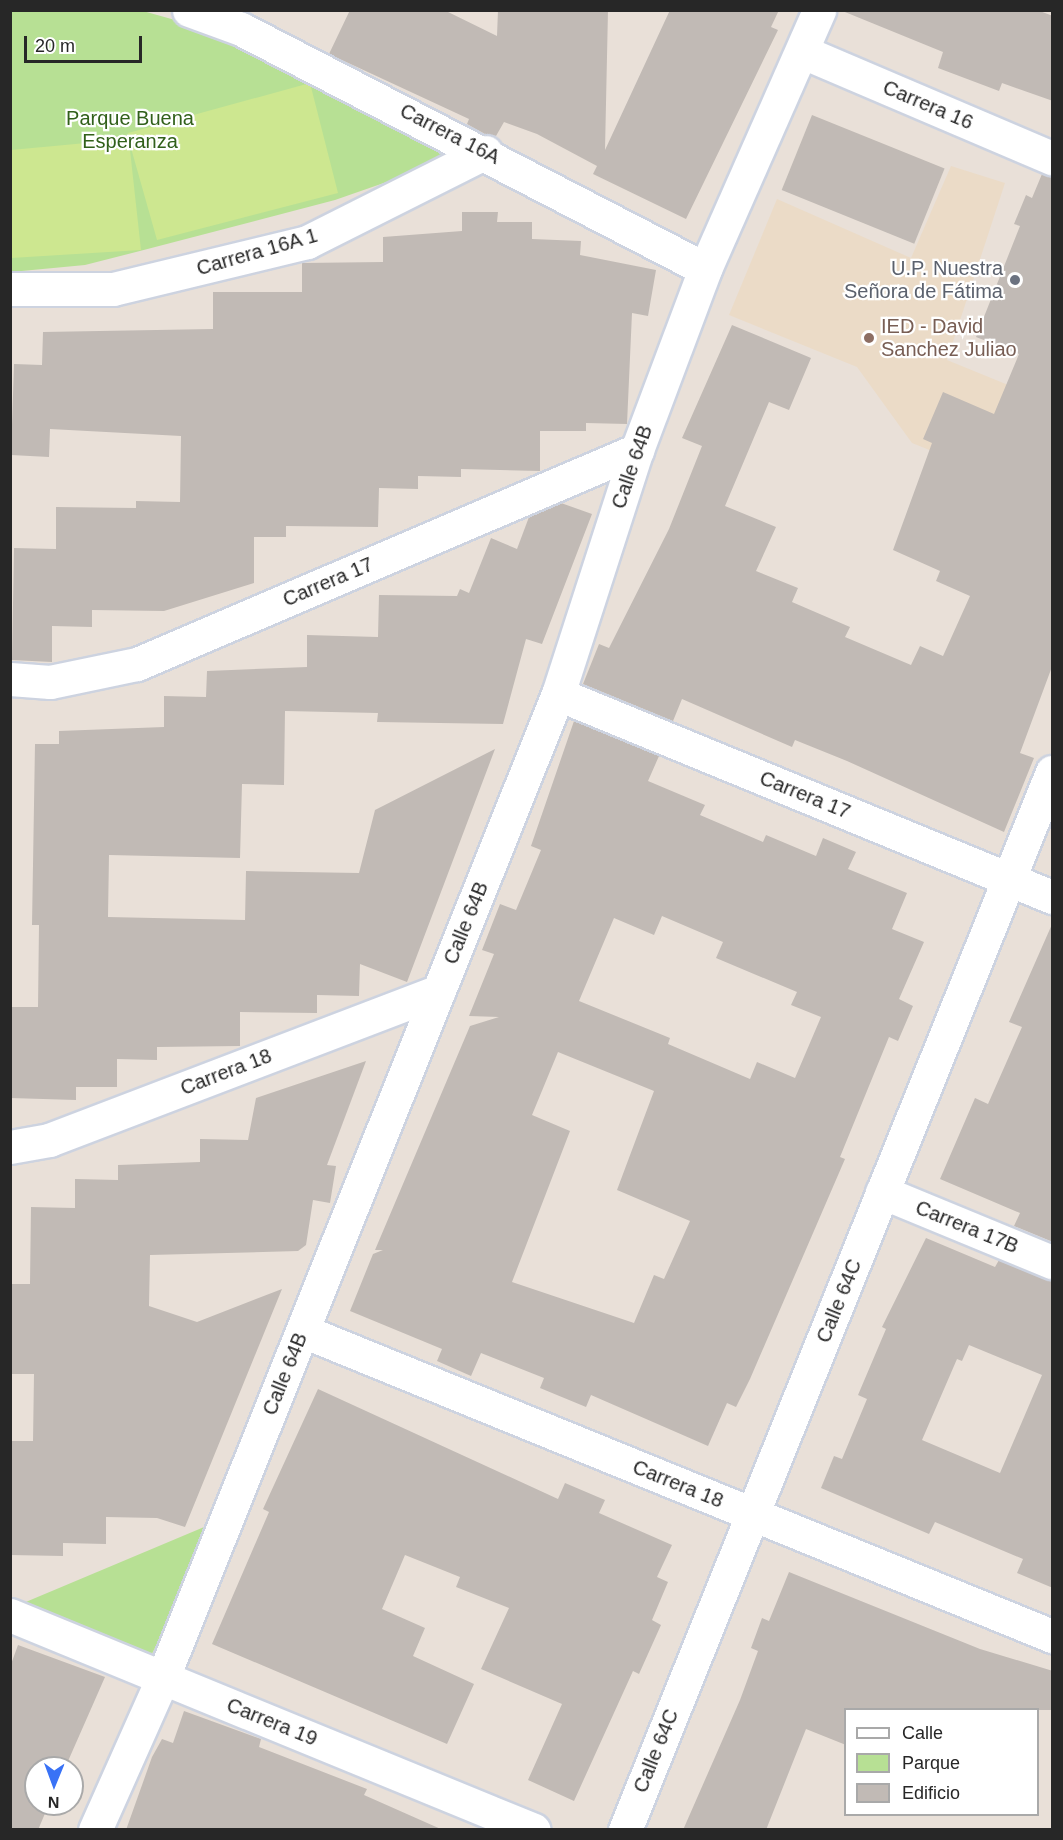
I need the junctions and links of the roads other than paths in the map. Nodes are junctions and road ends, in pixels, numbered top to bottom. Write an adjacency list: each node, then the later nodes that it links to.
1 (189, 10): 4 (street, Carrera 16A)
2 (819, 10): 3 (street, Calle 64B)
3 (803, 52): 5 (street, Carrera 16); 6 (street, Calle 64B)
4 (486, 152): 6 (street, Carrera 16A); 7 (street, Carrera 16A 1)
5 (1053, 158)
6 (705, 269): 8 (street, Calle 64B)
7 (10, 290)
8 (637, 450): 9 (street, Carrera 17); 10 (street, Calle 64B)
9 (10, 679)
10 (558, 693): 12 (street, Carrera 17); 14 (street, Calle 64B)
11 (1053, 772): 12 (street, Calle 64C)
12 (1010, 879): 13 (street, Carrera 17); 16 (street, Calle 64C)
13 (1053, 897)
14 (439, 991): 15 (street, Carrera 18); 18 (street, Calle 64B)
15 (10, 1147)
16 (882, 1192): 17 (street, Carrera 17B); 19 (street, Calle 64C)
17 (1053, 1262)
18 (303, 1331): 19 (street, Carrera 18); 22 (street, Calle 64B)
19 (753, 1514): 21 (street, Carrera 18); 25 (street, Calle 64C)
20 (10, 1615): 22 (street, Carrera 19)
21 (1053, 1636)
22 (163, 1677): 23 (street, Calle 64B); 24 (street, Carrera 19)
23 (95, 1830)
24 (534, 1830)
25 (625, 1830)

